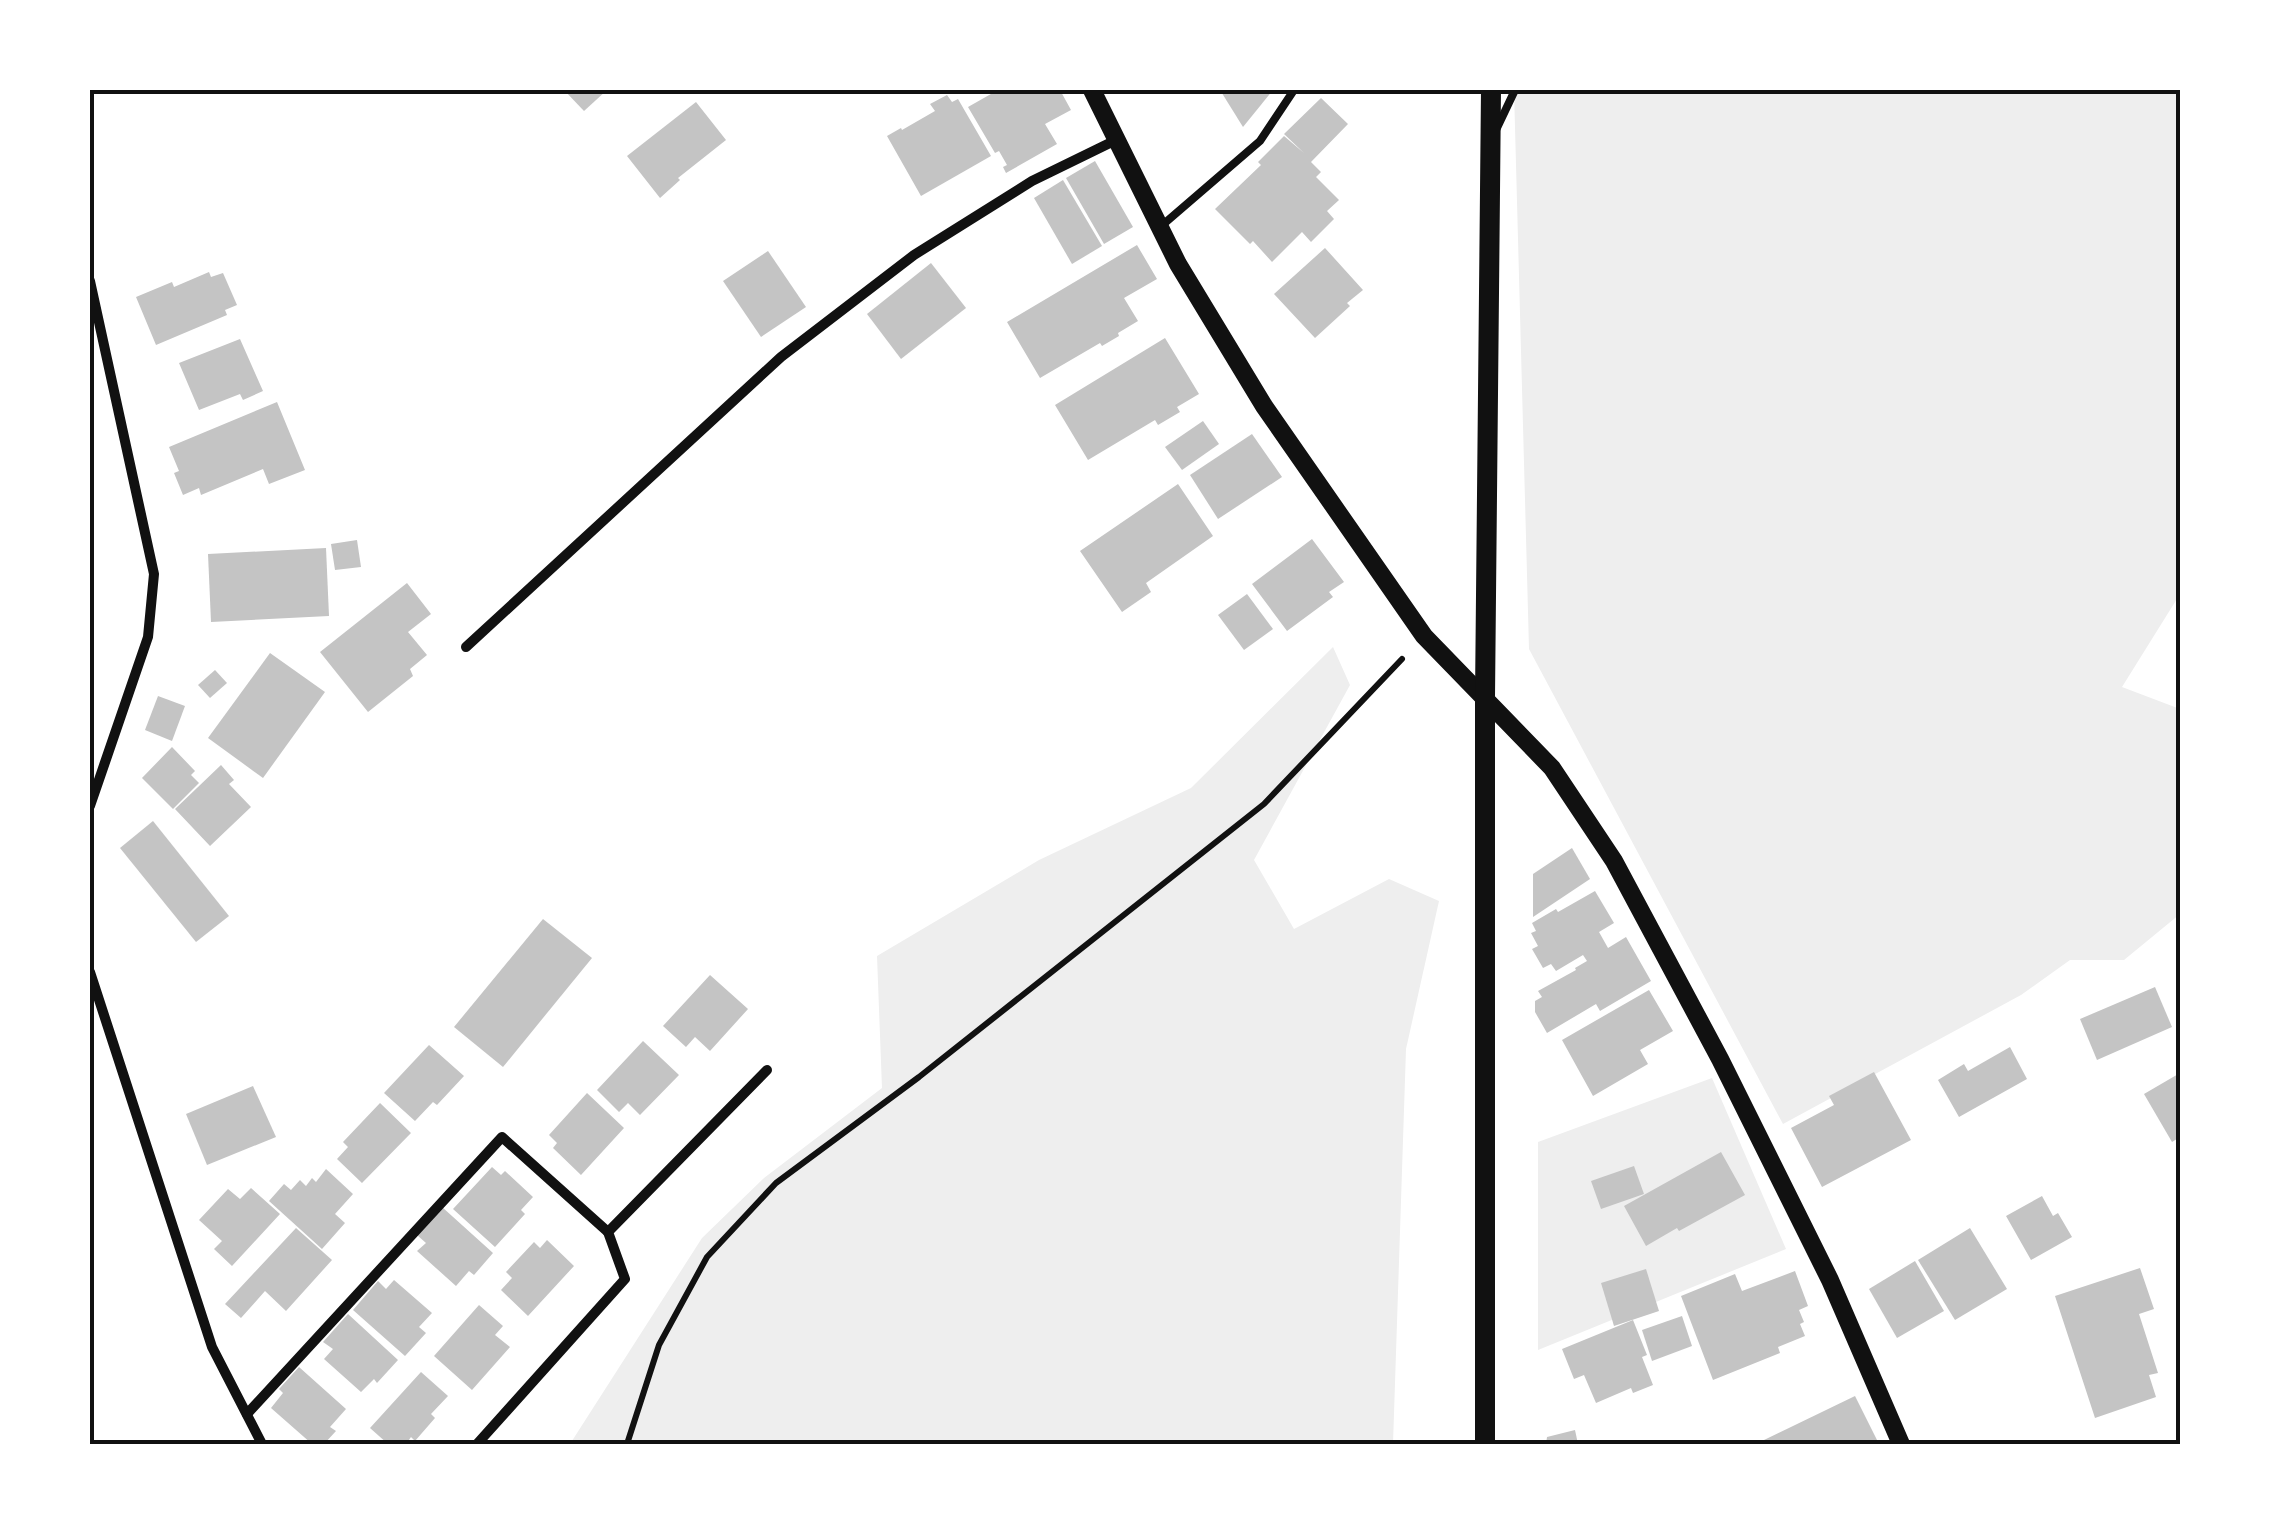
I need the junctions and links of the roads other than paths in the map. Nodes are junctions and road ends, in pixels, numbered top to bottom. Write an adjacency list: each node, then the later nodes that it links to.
1 (1092, 90): 5 (street)
2 (1294, 90): 7 (lane)
3 (1491, 90): 6 (main road)
4 (1515, 90): 6 (lane)
5 (1116, 140): 7 (street); 9 (street)
6 (1490, 143): 10 (main road)
7 (1159, 228): 10 (street)
8 (90, 281): 11 (street)
9 (466, 647)
10 (1485, 697): 18 (main road); 19 (street)
11 (90, 806)
12 (90, 972): 15 (street)
13 (767, 1070): 14 (street)
14 (608, 1232): 15 (street); 17 (street)
15 (247, 1414): 16 (street)
16 (262, 1444)
17 (477, 1444)
18 (1485, 1444)
19 (1900, 1444)

